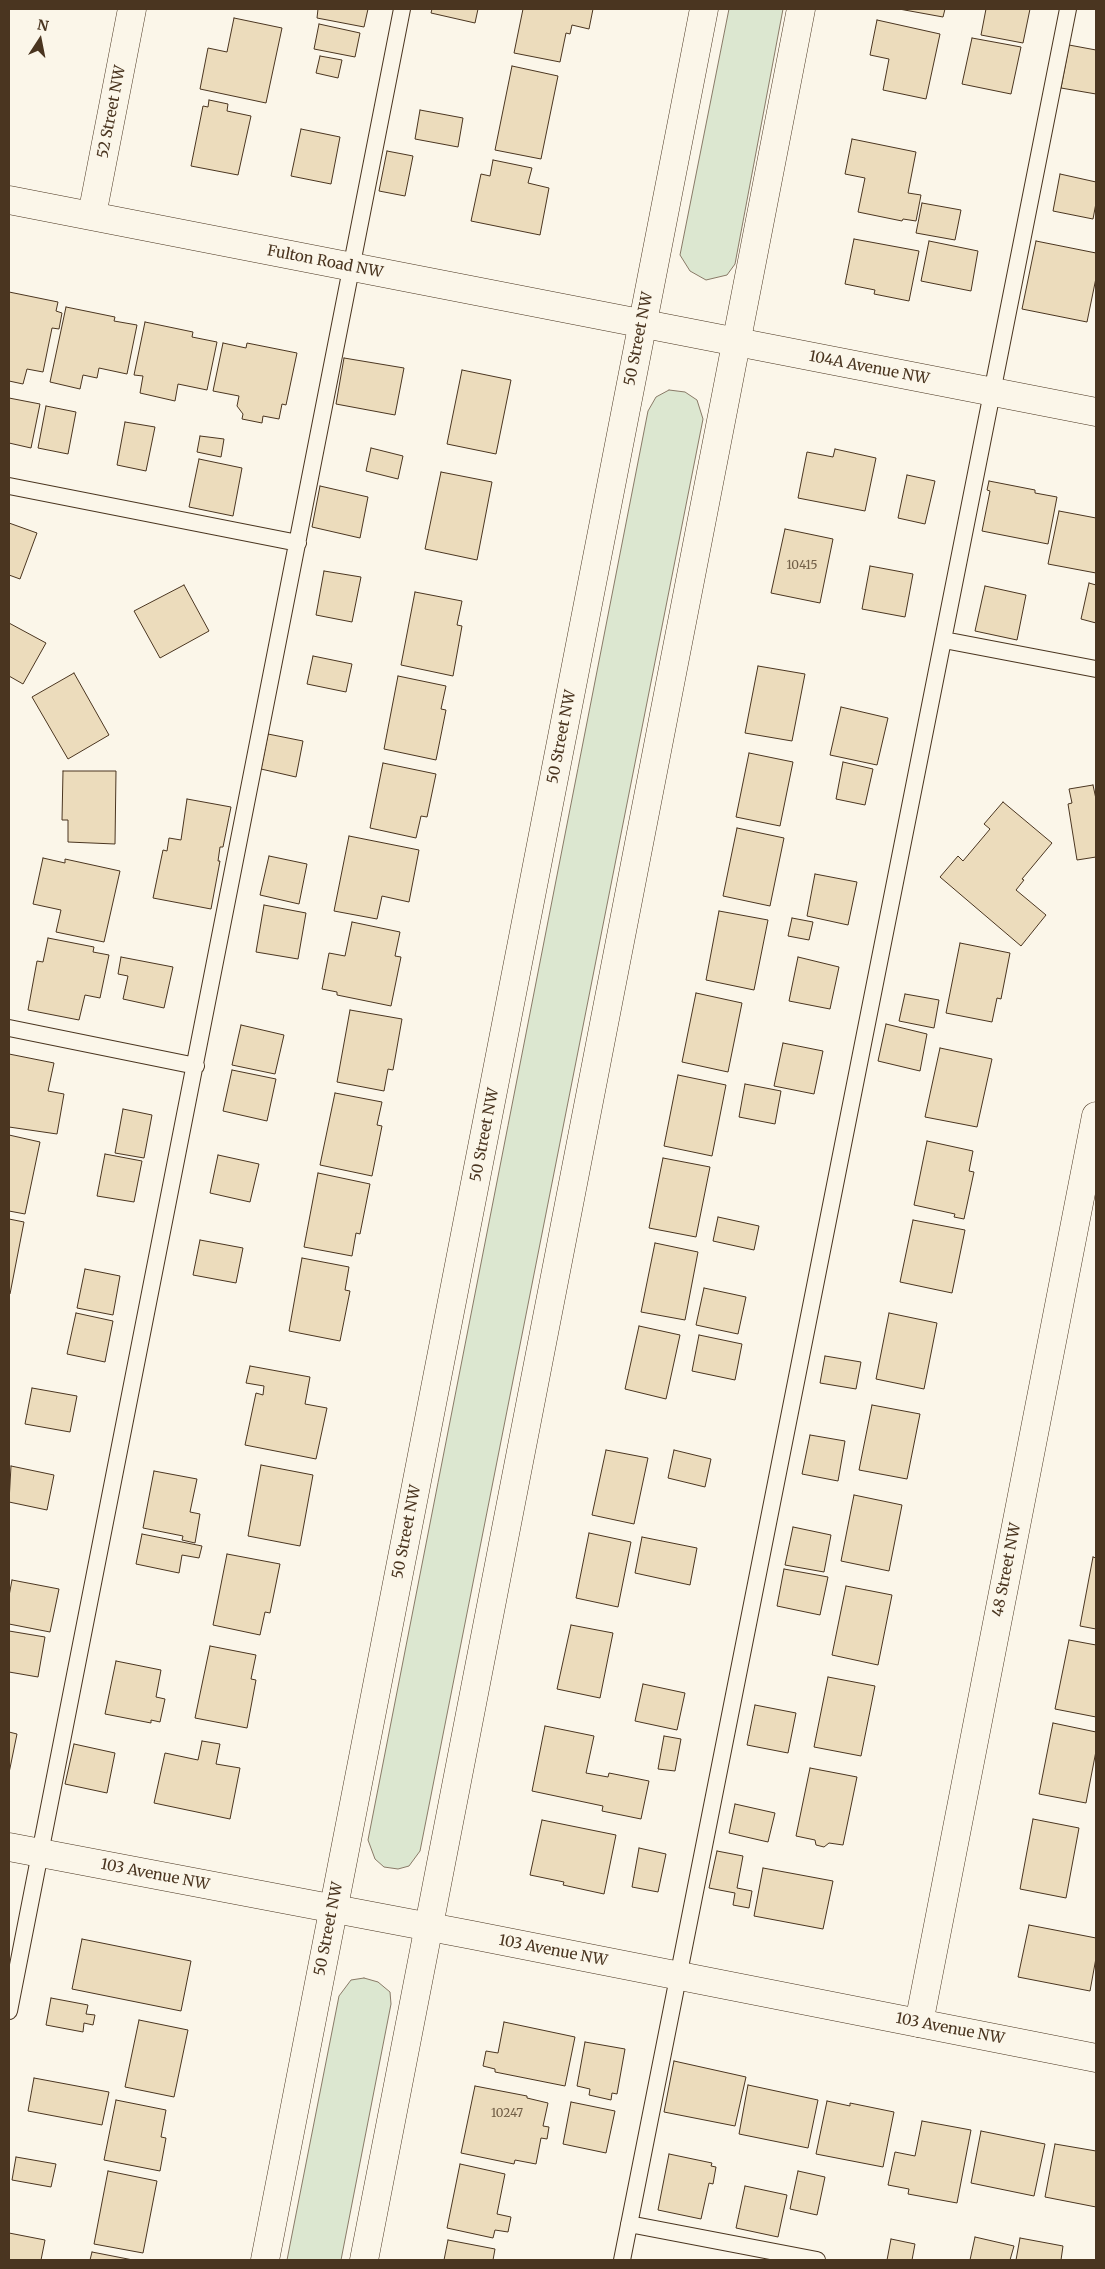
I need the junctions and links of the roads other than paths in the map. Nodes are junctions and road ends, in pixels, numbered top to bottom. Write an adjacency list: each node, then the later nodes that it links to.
1 (132, 9): 7 (main road, 52 Street NW)
2 (402, 9): 8 (lane)
3 (704, 9): 9 (main road, 50 Street NW)
4 (802, 9): 10 (main road)
5 (1068, 9): 11 (lane)
6 (9, 200): 7 (main road, Fulton Road NW)
7 (92, 216): 8 (main road, Fulton Road NW)
8 (351, 267): 9 (main road, Fulton Road NW); 14 (lane)
9 (642, 325): 10 (main road, 104A Avenue NW); 22 (main road, 50 Street NW)
10 (737, 342): 11 (main road, 104A Avenue NW); 23 (main road)
11 (993, 392): 12 (main road, 104A Avenue NW); 15 (lane)
12 (1096, 412)
13 (9, 486): 14 (lane)
14 (298, 543): 18 (lane)
15 (944, 640): 16 (lane); 24 (lane)
16 (1096, 669)
17 (9, 1028): 18 (lane)
18 (196, 1066): 21 (lane)
19 (1096, 1116): 26 (main road, 48 Street NW)
20 (9, 1846): 21 (main road, 103 Avenue NW)
21 (40, 1853): 22 (main road, 103 Avenue NW); 25 (lane)
22 (333, 1908): 23 (main road, 103 Avenue NW); 29 (main road, 50 Street NW)
23 (430, 1927): 24 (main road, 103 Avenue NW); 30 (main road)
24 (677, 1976): 26 (main road, 103 Avenue NW); 28 (lane)
25 (9, 2011)
26 (919, 2023): 27 (main road, 103 Avenue NW)
27 (1096, 2058)
28 (629, 2224): 31 (lane); 32 (lane)
29 (265, 2260)
30 (364, 2260)
31 (622, 2260)
32 (817, 2260)

